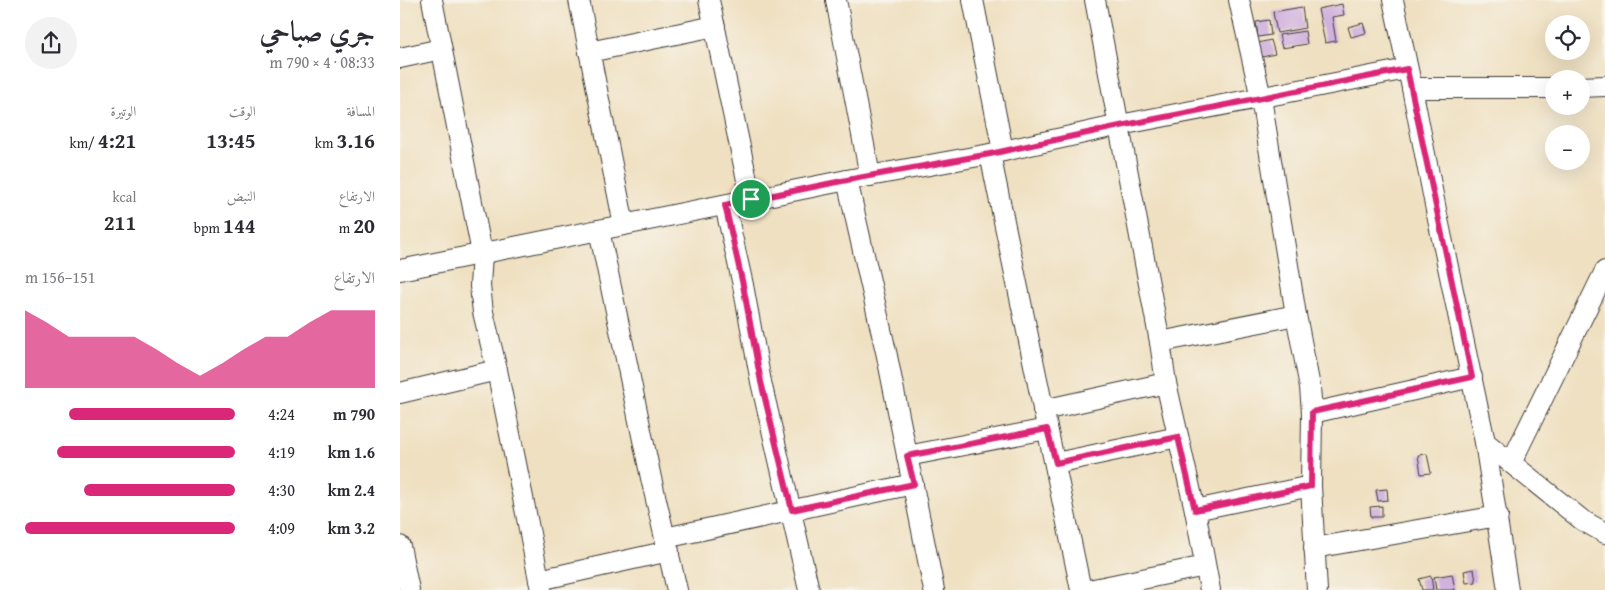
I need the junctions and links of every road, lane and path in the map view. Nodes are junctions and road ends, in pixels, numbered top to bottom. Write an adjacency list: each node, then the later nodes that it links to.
1 (432, 0): 10 (street)
2 (579, 0): 11 (street)
3 (709, 0): 9 (street)
4 (836, 0): 20 (street)
5 (973, 0): 19 (street)
6 (1096, 0): 18 (street)
7 (1239, 0): 17 (street)
8 (1393, 0): 13 (street)
9 (715, 26): 11 (street); 22 (street)
10 (441, 49): 12 (street); 26 (street)
11 (589, 52): 24 (street)
12 (400, 58)
13 (1410, 79): 15 (street); 17 (street); 32 (street)
14 (1605, 86): 16 (street)
15 (1545, 87)
16 (1590, 87)
17 (1261, 98): 18 (street); 29 (street)
18 (1120, 126): 19 (street); 30 (street)
19 (997, 153): 20 (street); 36 (street)
20 (870, 176): 21 (street)
21 (847, 180): 22 (street); 39 (street)
22 (751, 199): 23 (street)
23 (725, 205): 24 (street); 44 (street)
24 (624, 225): 25 (street)
25 (599, 230): 26 (street); 48 (street)
26 (482, 253): 27 (street); 31 (street)
27 (400, 270)
28 (1605, 271): 41 (street)
29 (1296, 315): 30 (street); 35 (street)
30 (1160, 342): 33 (street)
31 (496, 370): 34 (street); 52 (street)
32 (1472, 377): 35 (street); 38 (street)
33 (1166, 384): 36 (street); 37 (street)
34 (400, 393)
35 (1312, 412): 43 (street)
36 (1045, 419): 39 (street); 40 (street)
37 (1178, 437): 40 (street); 45 (street)
38 (1485, 442): 41 (street); 46 (street)
39 (907, 456): 42 (street)
40 (1056, 463): 57 (street)
41 (1511, 463): 47 (street)
42 (914, 484): 44 (street); 56 (street)
43 (1311, 486): 45 (street); 50 (street)
44 (792, 510): 48 (street); 55 (street)
45 (1195, 510): 51 (street)
46 (1498, 516): 50 (street); 61 (street)
47 (1605, 533)
48 (667, 544): 52 (street); 54 (street)
49 (400, 546): 53 (street)
50 (1314, 548): 60 (street)
51 (1205, 566): 58 (street); 59 (street)
52 (540, 585)
53 (406, 586)
54 (677, 590)
55 (809, 590)
56 (934, 590)
57 (1081, 590)
58 (1089, 590)
59 (1210, 590)
60 (1317, 590)
61 (1508, 590)

